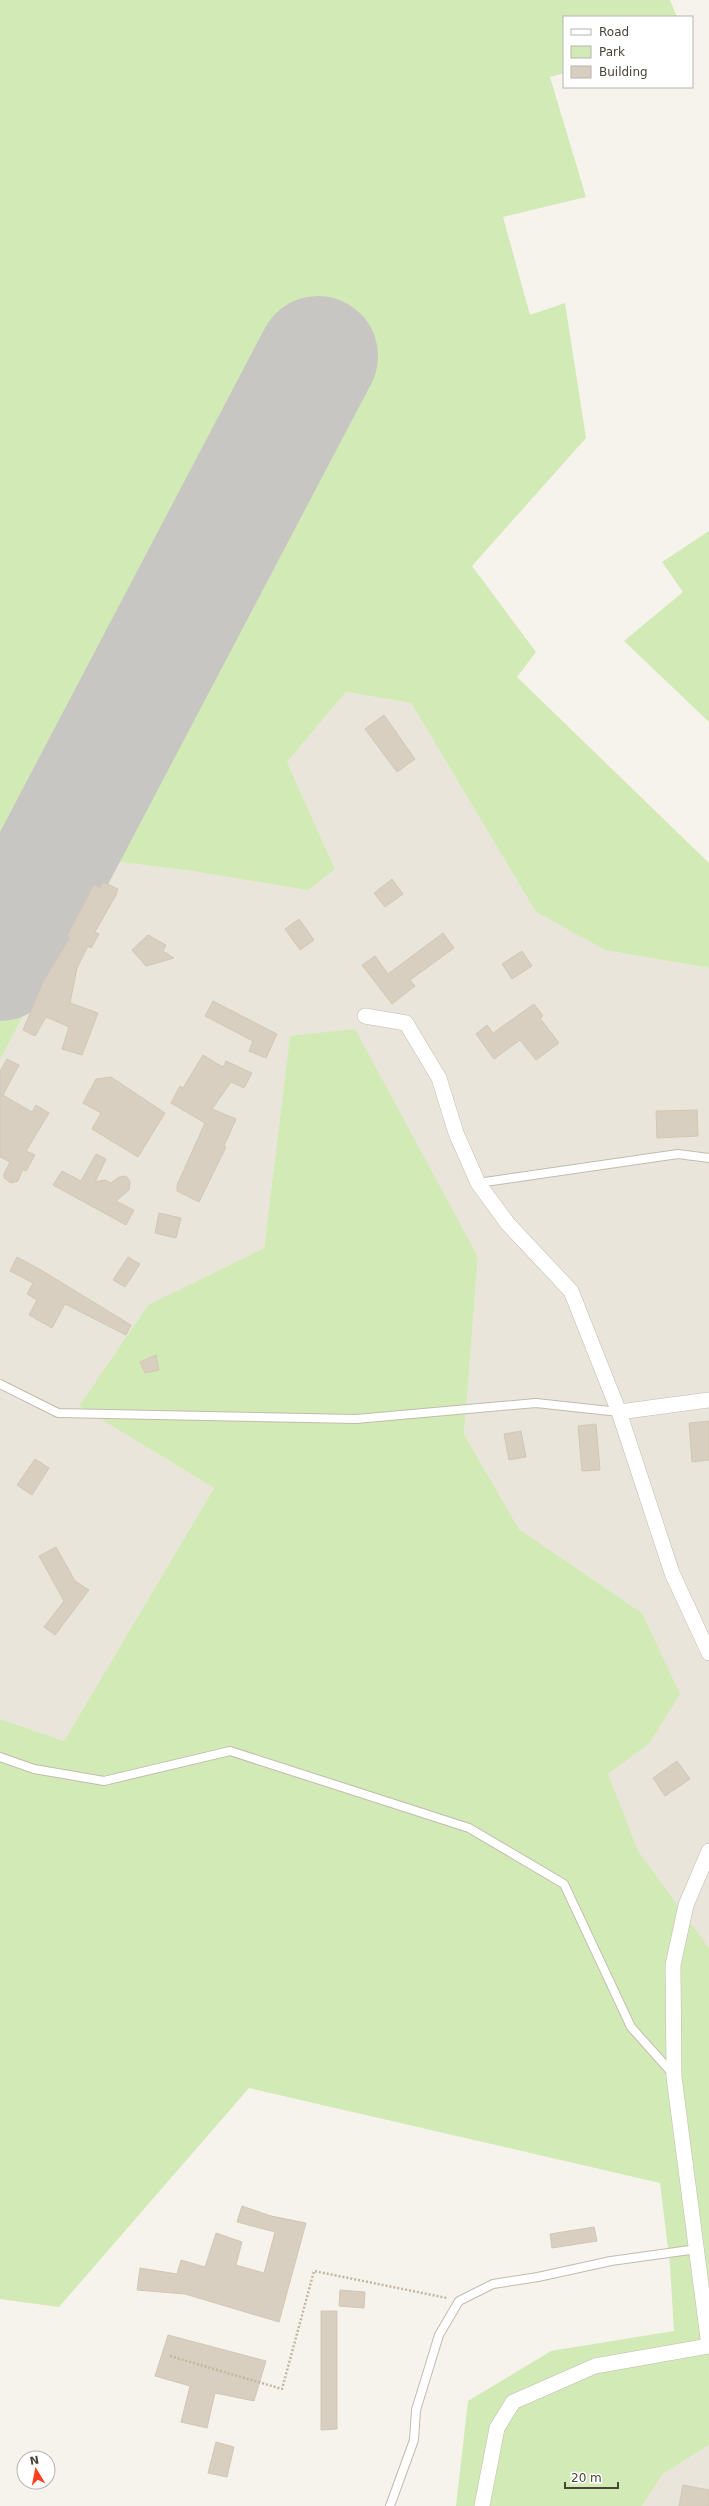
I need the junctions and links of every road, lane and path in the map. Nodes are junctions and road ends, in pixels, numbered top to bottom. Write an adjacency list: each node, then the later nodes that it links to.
1 (365, 1016): 3 (street)
2 (709, 1158): 3 (lane)
3 (478, 1183): 6 (street)
4 (0, 1384): 6 (lane)
5 (709, 1400): 6 (street)
6 (619, 1412): 7 (street)
7 (709, 1653)
8 (0, 1757): 10 (lane)
9 (709, 1851): 10 (street)
10 (674, 2076): 11 (street)
11 (697, 2249): 12 (lane); 13 (street)
12 (459, 2301): 14 (path); 15 (lane)
13 (709, 2346): 16 (street)
14 (170, 2356)
15 (390, 2506)
16 (482, 2506)

